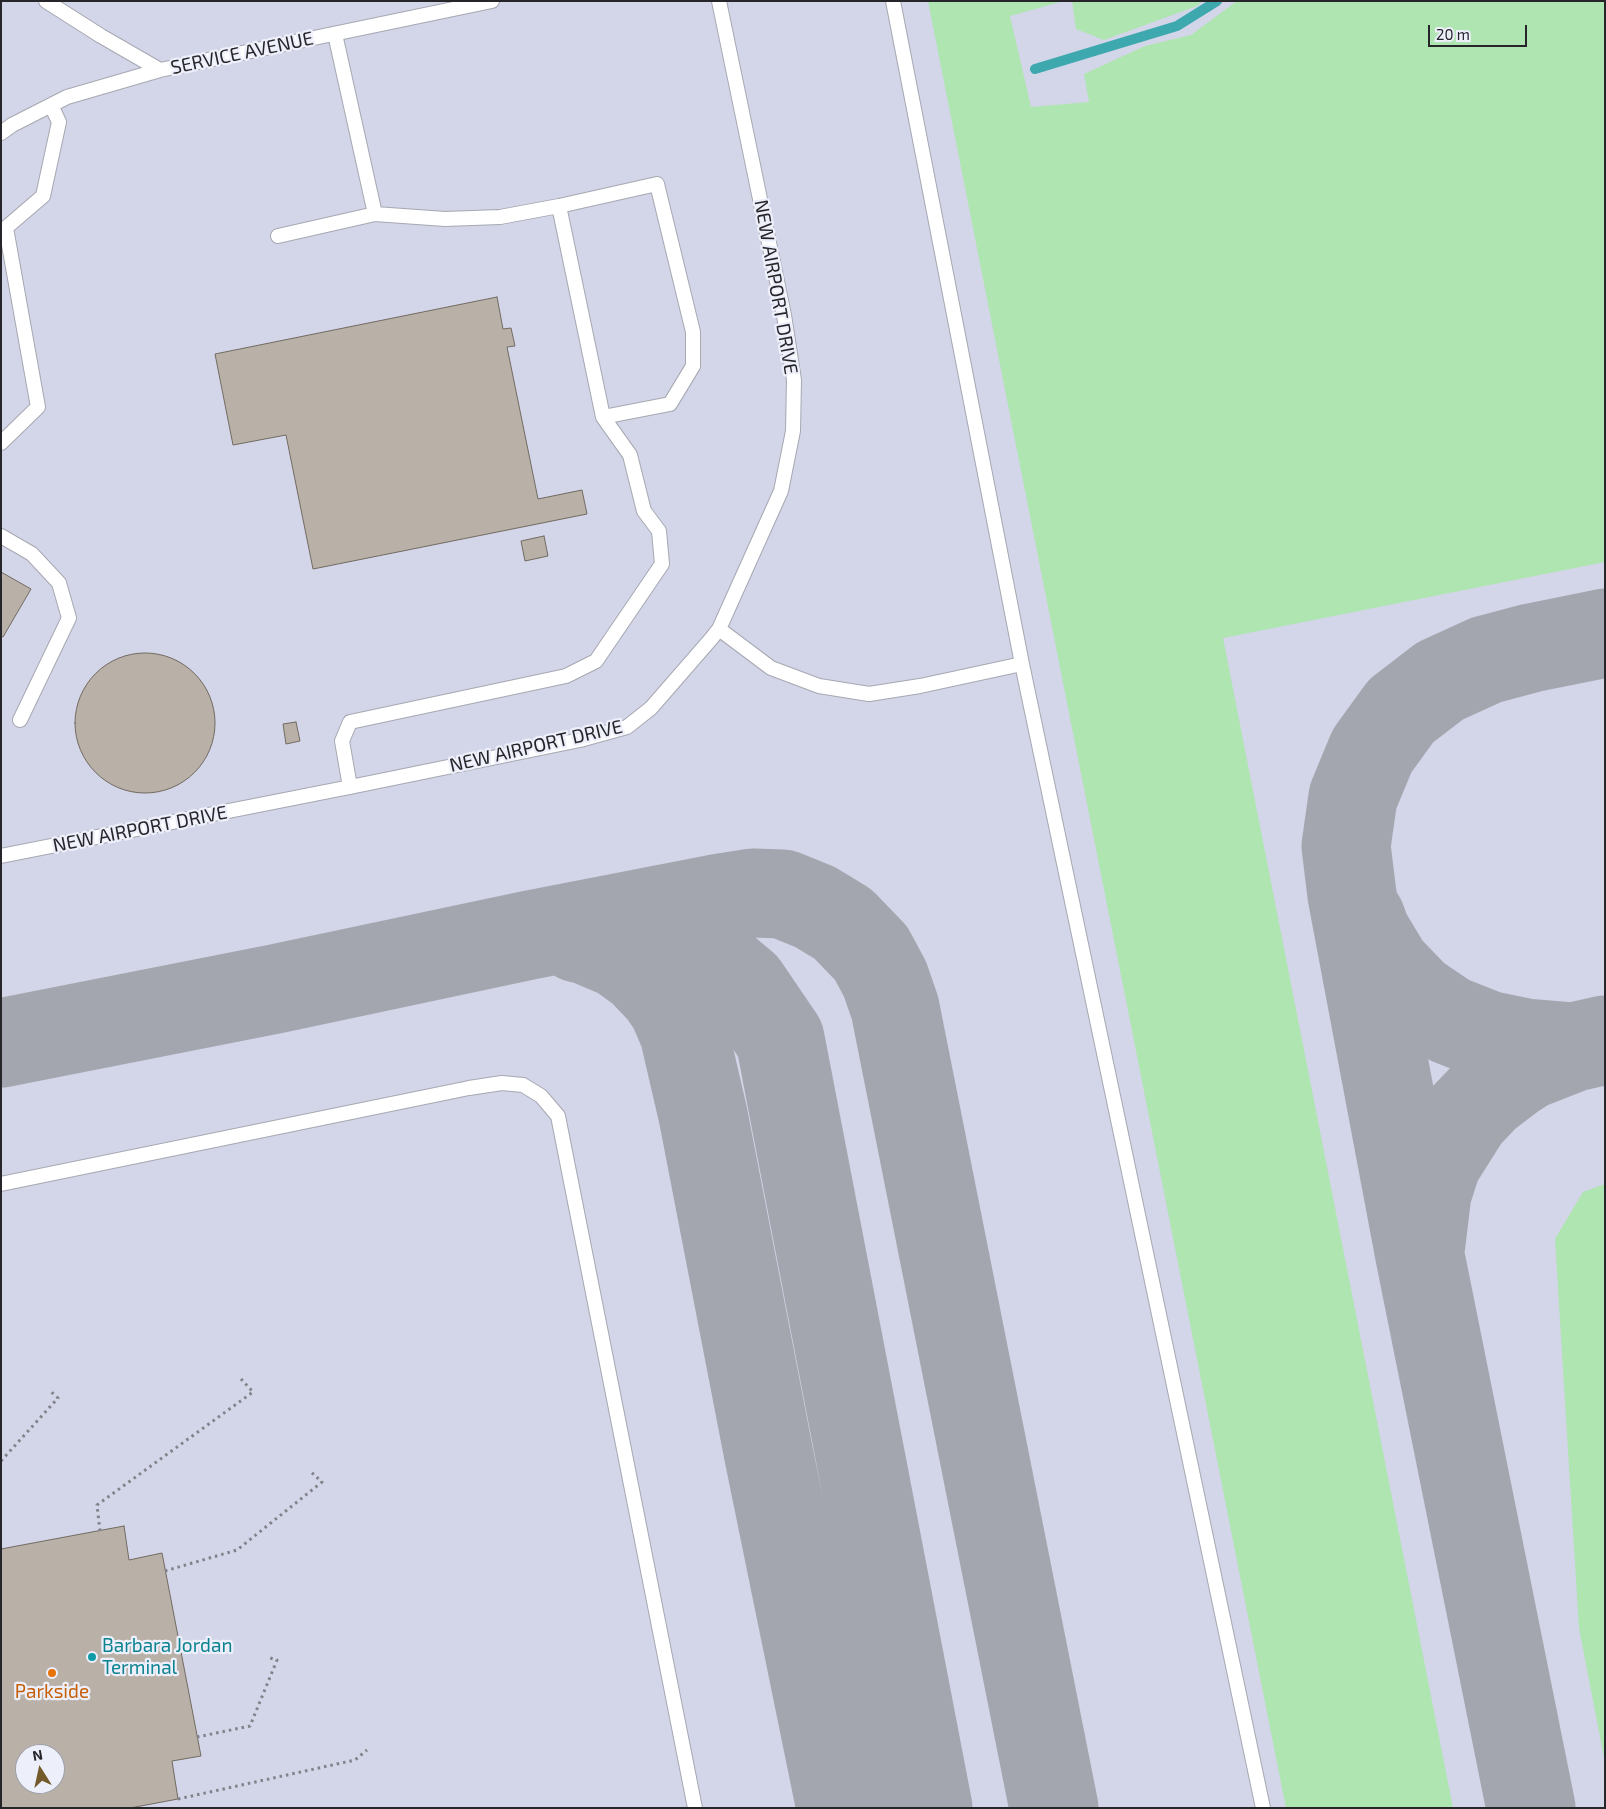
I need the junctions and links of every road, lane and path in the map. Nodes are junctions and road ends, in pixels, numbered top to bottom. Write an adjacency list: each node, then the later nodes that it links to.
1 (46, 1): 6 (lane)
2 (492, 1): 5 (lane, SERVICE AVENUE)
3 (719, 1): 16 (lane, NEW AIRPORT DRIVE)
4 (894, 1): 17 (lane)
5 (336, 34): 6 (lane, SERVICE AVENUE); 10 (lane)
6 (160, 70): 7 (lane, SERVICE AVENUE)
7 (51, 105): 8 (lane, SERVICE AVENUE); 11 (lane)
8 (1, 133)
9 (559, 206): 10 (lane); 13 (lane); 13 (lane)
10 (375, 214): 12 (lane)
11 (4, 230): 14 (lane)
12 (278, 236)
13 (603, 416): 19 (lane)
14 (1, 443)
15 (1, 536): 18 (lane)
16 (719, 629): 17 (lane); 19 (lane, NEW AIRPORT DRIVE)
17 (1022, 664): 33 (lane)
18 (20, 720)
19 (350, 787): 20 (lane, NEW AIRPORT DRIVE)
20 (1, 856)
21 (1, 1184): 32 (lane)
22 (241, 1379): 26 (path)
23 (49, 1390): 24 (path)
24 (1, 1461)
25 (311, 1472): 27 (path)
26 (100, 1530)
27 (165, 1571)
28 (267, 1657): 29 (path)
29 (198, 1737)
30 (367, 1750): 31 (path)
31 (178, 1798)
32 (695, 1808)
33 (1263, 1808)

